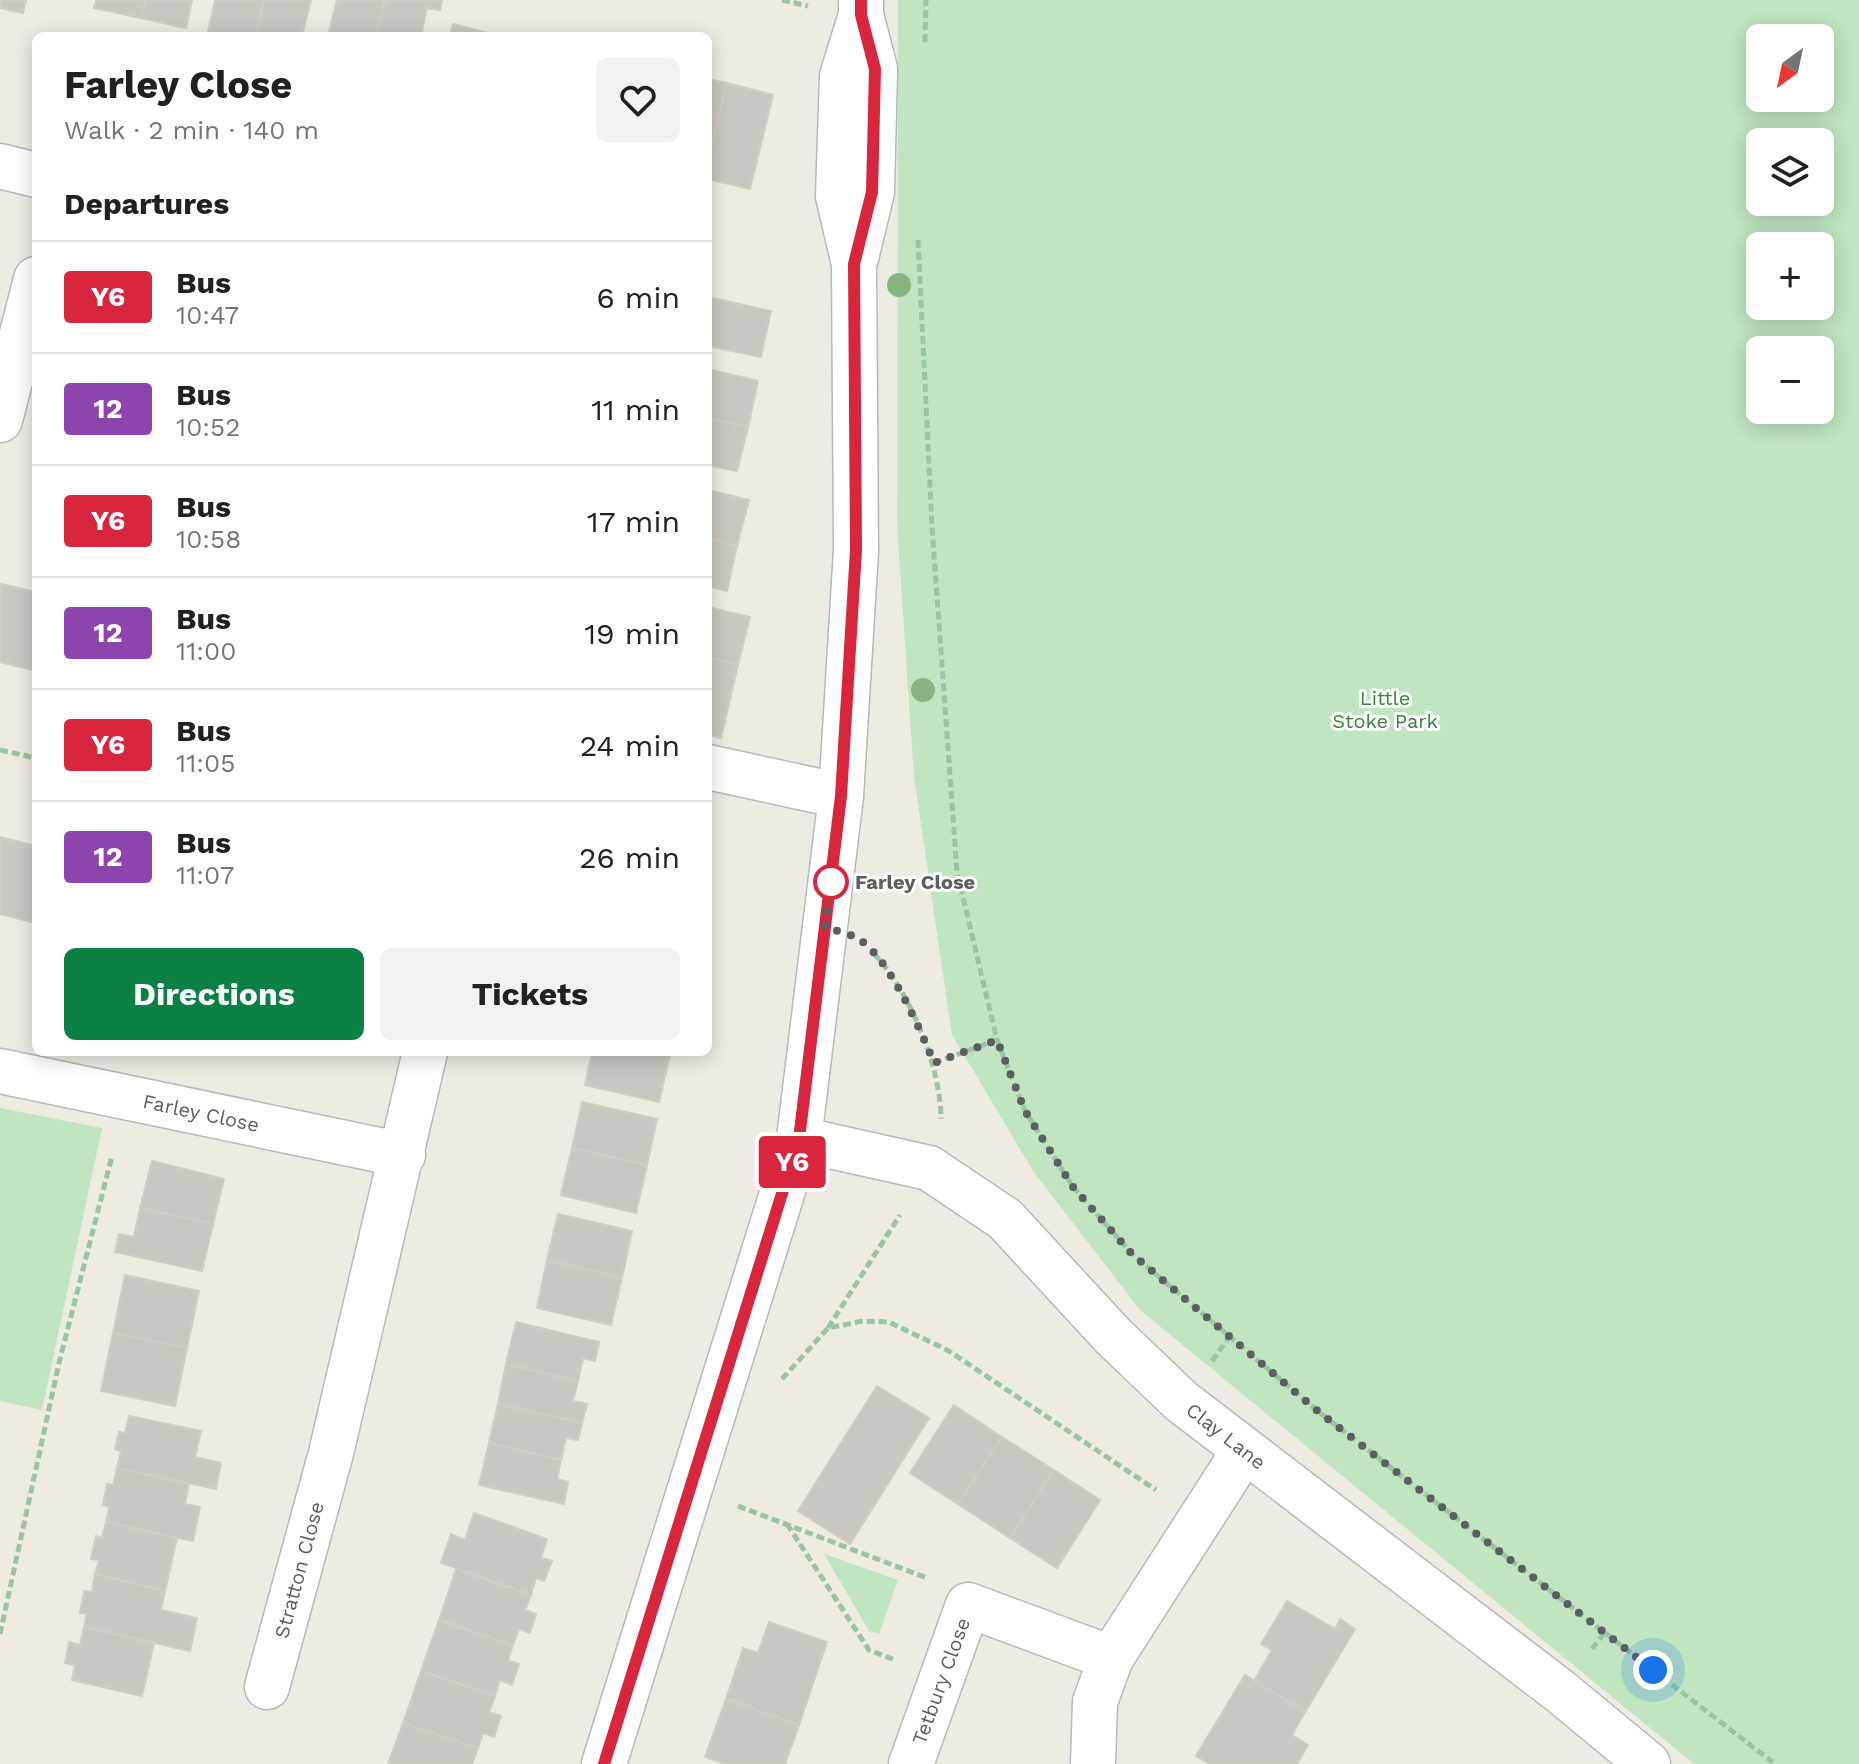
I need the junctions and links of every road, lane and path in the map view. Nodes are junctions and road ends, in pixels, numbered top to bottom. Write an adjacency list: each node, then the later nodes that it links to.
1 (926, 0): 3 (path)
2 (861, 8): 13 (street)
3 (925, 46)
4 (0, 166): 5 (street)
5 (32, 174)
6 (918, 229): 15 (path)
7 (32, 295): 8 (street)
8 (0, 422): 9 (street)
9 (32, 431)
10 (0, 750): 11 (path)
11 (32, 757)
12 (712, 768): 13 (street)
13 (841, 796): 14 (street)
14 (825, 927): 17 (path); 19 (street)
15 (997, 1040): 17 (path); 38 (path)
16 (424, 1056): 20 (street)
17 (934, 1063): 22 (path)
18 (0, 1071): 20 (street, Farley Close)
19 (799, 1139): 22 (street, Clay Lane); 26 (street)
20 (403, 1155): 33 (street, Stratton Close)
21 (112, 1156): 30 (path)
22 (929, 1168): 23 (path); 25 (street, Clay Lane)
23 (828, 1328): 24 (path); 27 (path)
24 (780, 1381)
25 (1244, 1451): 27 (street); 37 (street, Clay Lane)
26 (688, 1488): 28 (path); 34 (street)
27 (1199, 1521): 31 (street)
28 (787, 1523): 29 (path); 32 (path)
29 (968, 1605): 31 (street, Tetbury Close); 32 (street, Tetbury Close)
30 (0, 1634)
31 (1111, 1658): 36 (street)
32 (941, 1679): 35 (street, Tetbury Close)
33 (267, 1687)
34 (604, 1764)
35 (911, 1764)
36 (1093, 1764)
37 (1648, 1764)
38 (1775, 1764)

